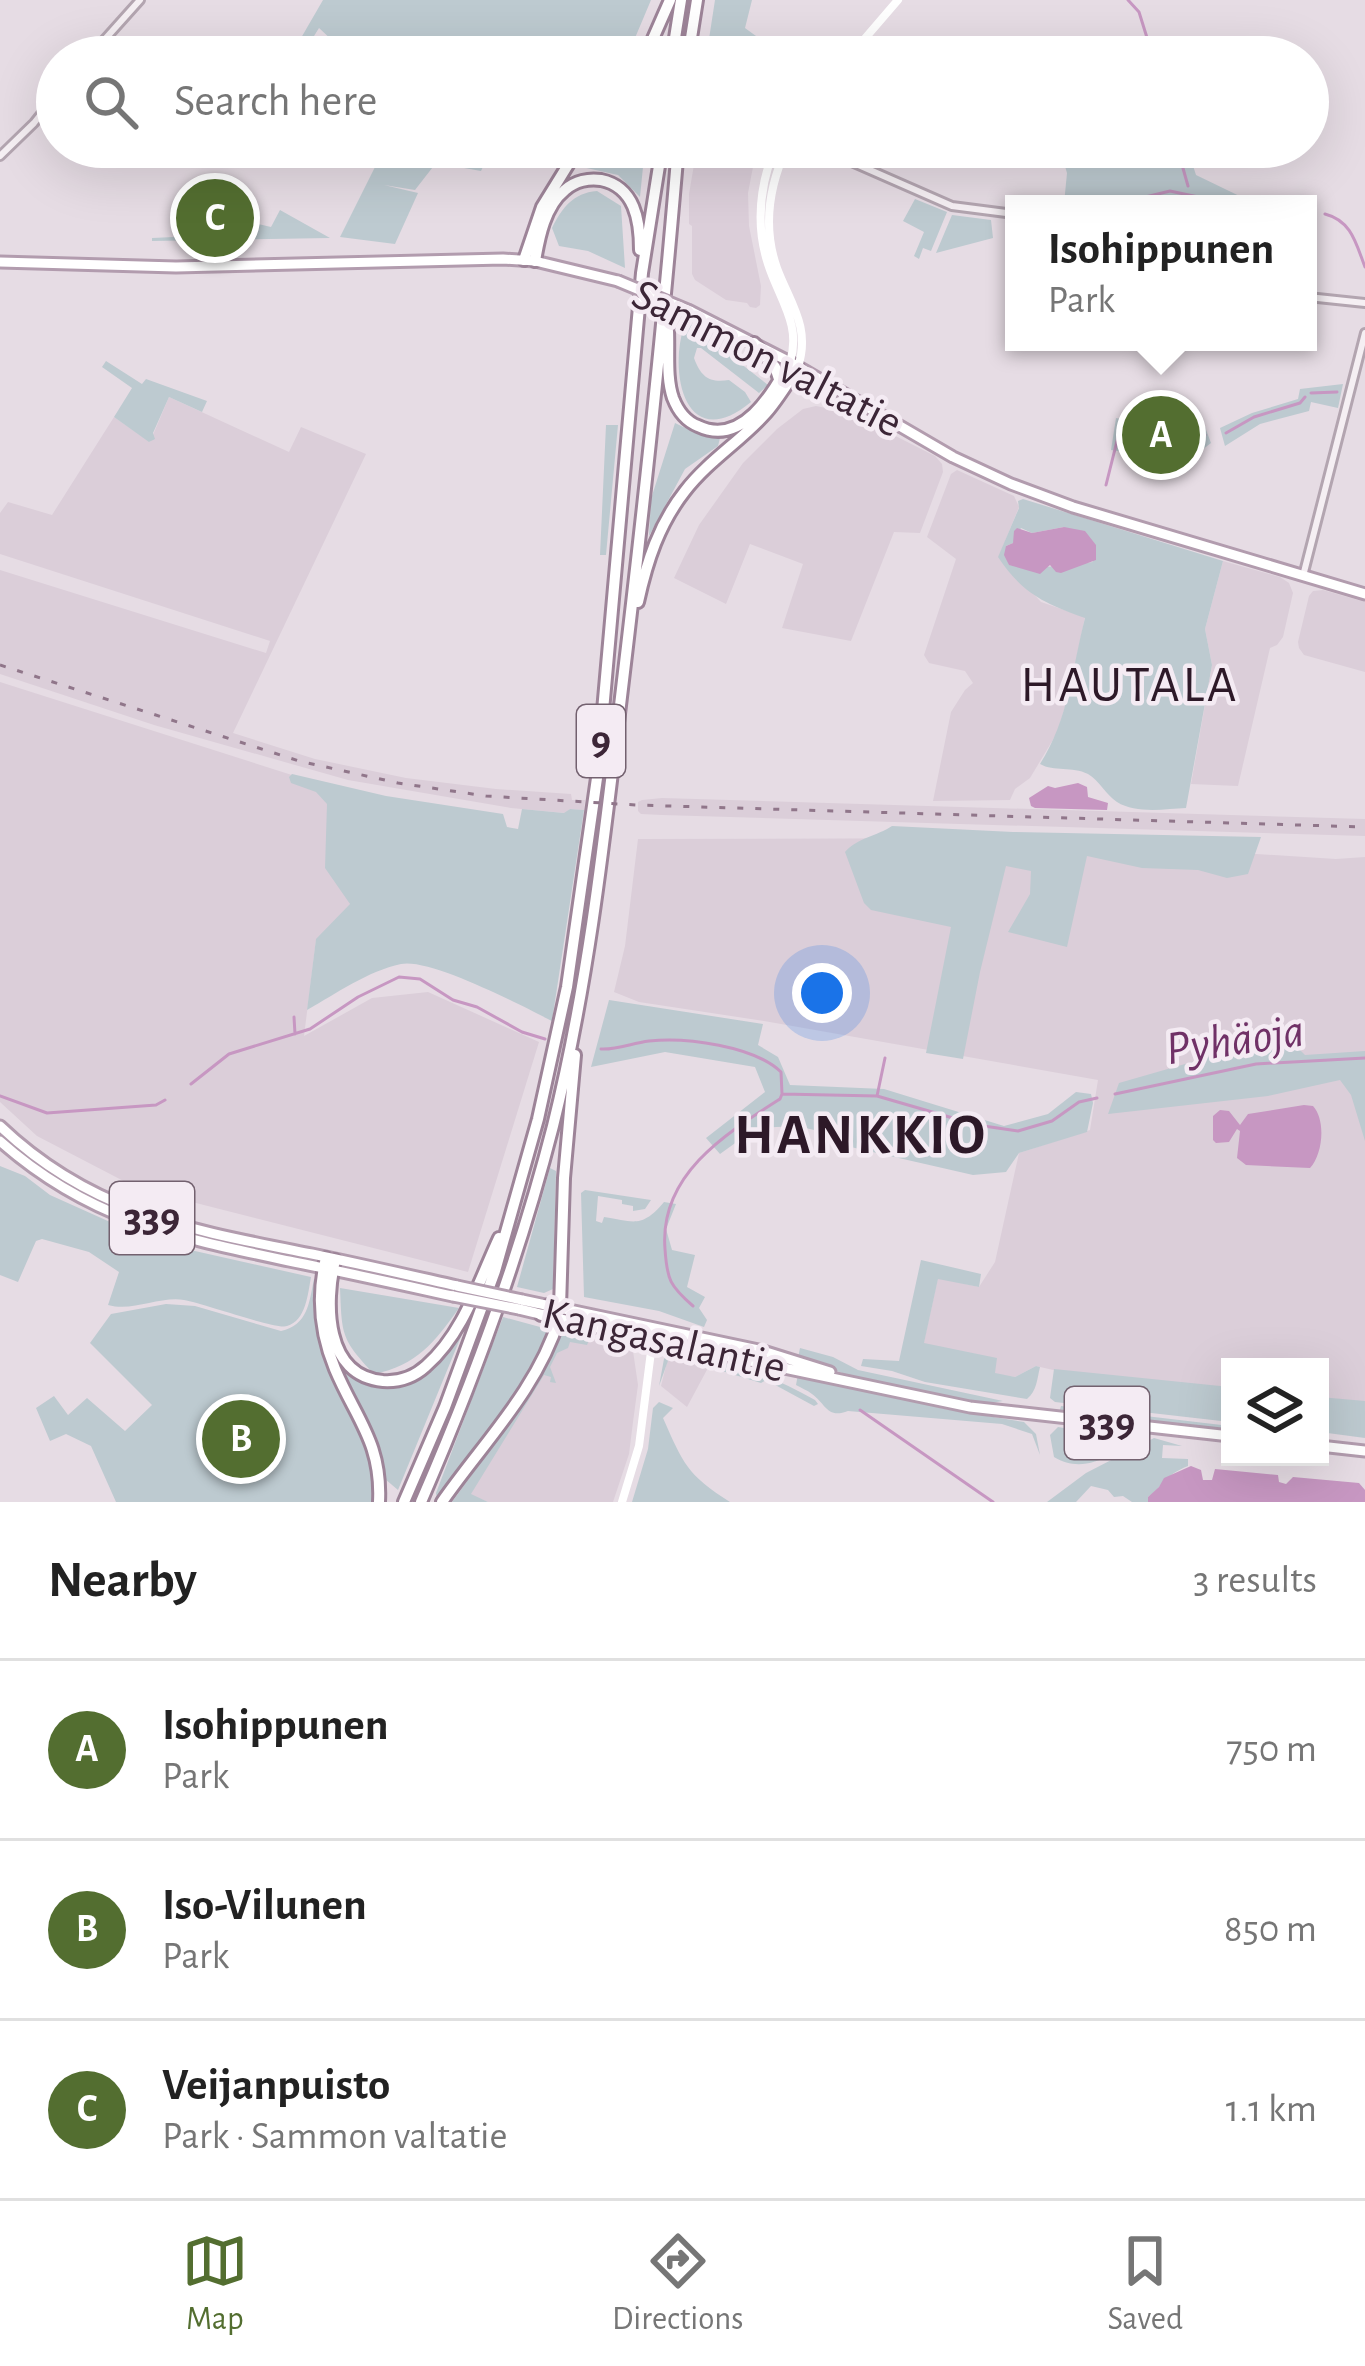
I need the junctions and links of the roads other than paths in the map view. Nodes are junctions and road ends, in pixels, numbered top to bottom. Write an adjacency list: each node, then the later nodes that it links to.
1 (140, 0): 6 (street)
2 (670, 0): 7 (highway)
3 (681, 0): 8 (highway)
4 (697, 0): 9 (highway)
5 (898, 0): 10 (main road)
6 (108, 36)
7 (654, 36)
8 (675, 36)
9 (691, 36)
10 (867, 36)
11 (36, 120): 12 (street)
12 (0, 156)
13 (565, 168): 20 (highway)
14 (659, 168): 22 (highway, 9)
15 (675, 168): 23 (highway, 9)
16 (769, 168): 27 (main road)
17 (779, 168): 30 (main road)
18 (867, 168): 19 (street)
19 (1005, 213)
20 (530, 260): 21 (main road, Sammon valtatie); 22 (highway); 28 (main road, Sammon valtatie, bridge)
21 (0, 262)
22 (642, 273): 38 (highway, 9)
23 (666, 298): 31 (highway); 34 (highway, 9)
24 (1317, 298): 25 (street)
25 (1365, 303)
26 (1365, 333): 32 (street)
27 (794, 335): 29 (main road); 30 (main road)
28 (754, 343): 29 (main road, Sammon valtatie); 31 (highway)
29 (771, 352): 30 (main road, Sammon valtatie)
30 (794, 365): 31 (highway); 32 (main road, Sammon valtatie); 34 (highway)
31 (778, 382)
32 (1303, 576): 33 (main road, Sammon valtatie)
33 (1365, 594)
34 (628, 640): 35 (highway, 9)
35 (577, 1015): 40 (highway); 47 (highway, 9)
36 (0, 1126): 39 (main road, 339)
37 (0, 1141): 39 (main road, 339)
38 (516, 1202): 39 (highway); 46 (highway, 9)
39 (329, 1264): 40 (main road, Kangasalantie / 339, bridge); 45 (highway)
40 (553, 1312): 41 (main road, Kangasalantie / 339); 48 (highway)
41 (653, 1334): 42 (main road, Kangasalantie / 339); 49 (main road)
42 (1221, 1435)
43 (1329, 1447): 44 (main road)
44 (1365, 1451)
45 (379, 1502)
46 (404, 1502)
47 (421, 1502)
48 (442, 1502)
49 (622, 1502)

